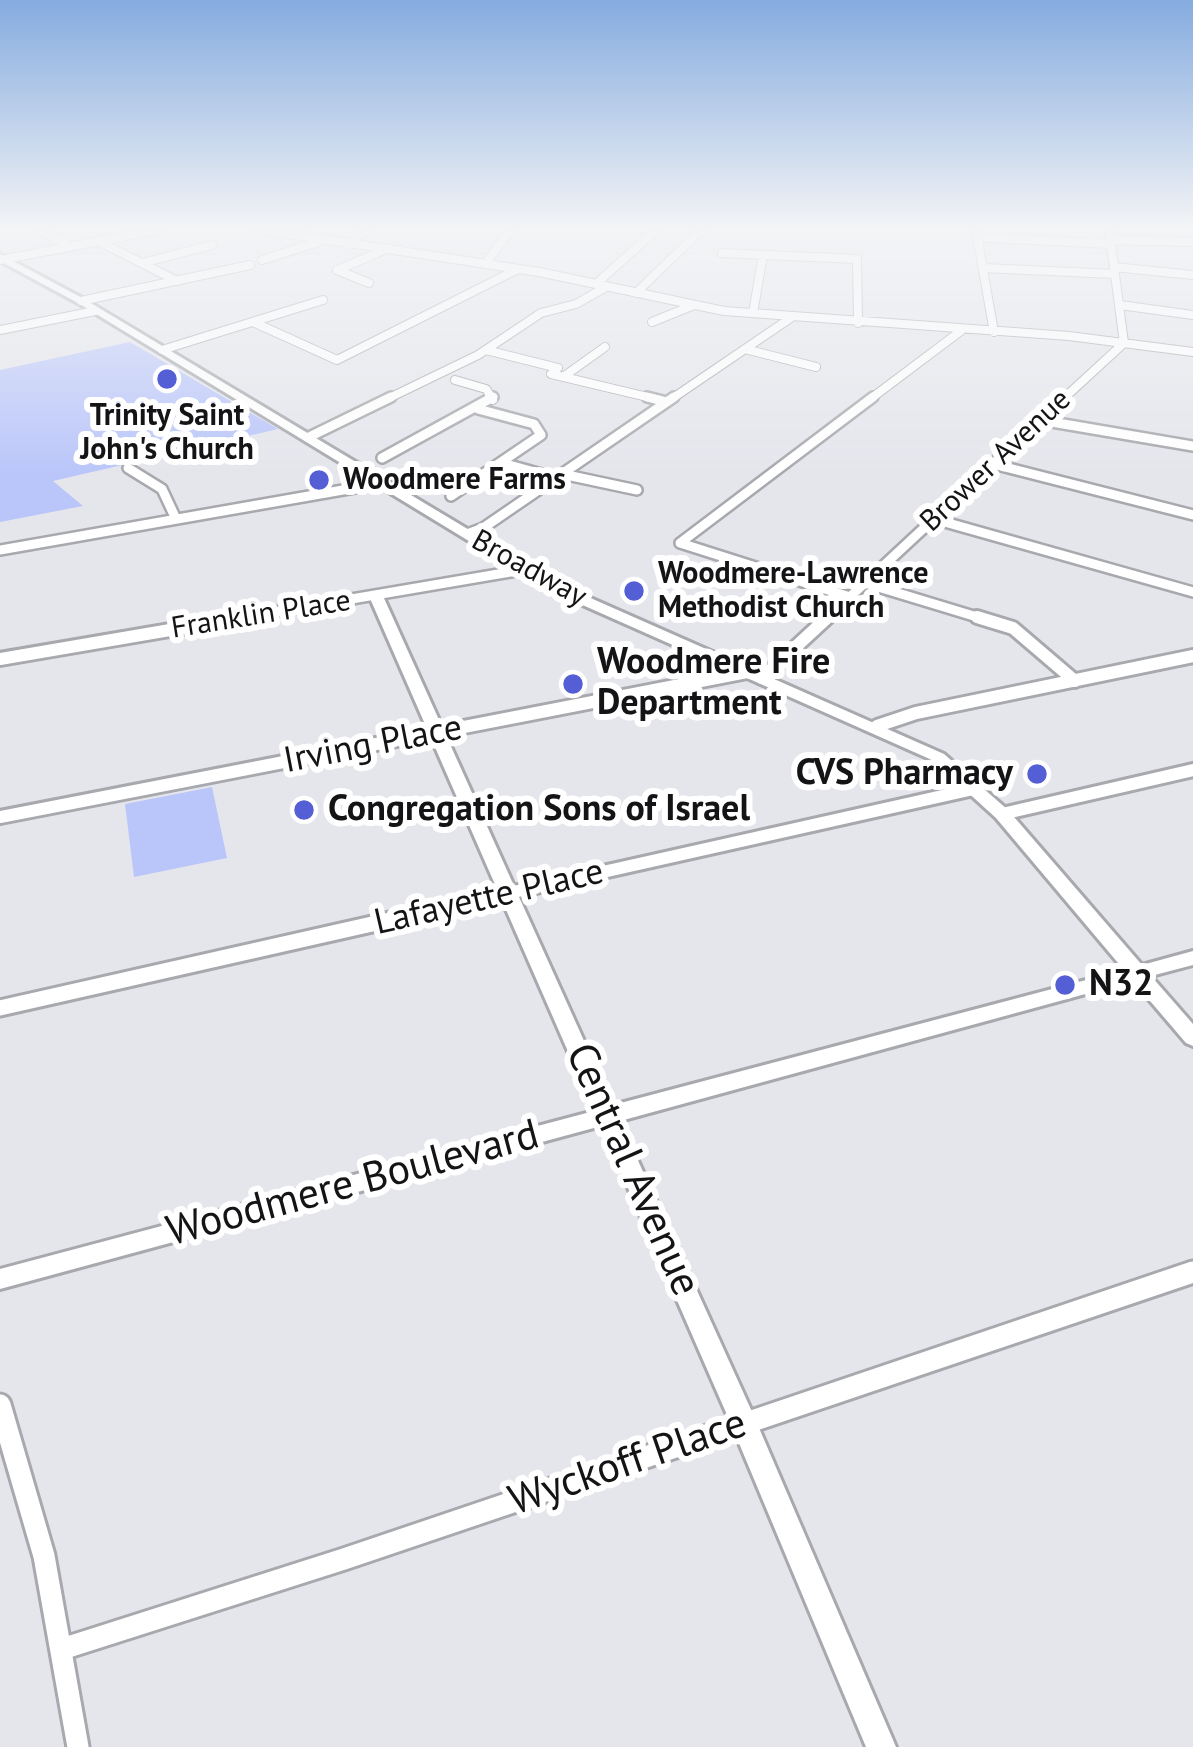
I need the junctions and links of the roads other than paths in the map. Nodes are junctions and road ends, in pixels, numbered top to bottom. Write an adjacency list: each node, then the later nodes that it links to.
1 (92, 311): 19 (street)
2 (96, 311): 25 (main road, Broadway)
3 (290, 311): 16 (street)
4 (435, 311): 16 (street)
5 (551, 311): 26 (street)
6 (680, 311): 17 (street)
7 (730, 311): 13 (street)
8 (754, 311): 13 (street)
9 (858, 311): 18 (street)
10 (990, 311): 21 (street)
11 (1121, 311): 22 (street)
12 (1160, 311): 14 (street)
13 (753, 314): 15 (street)
14 (1193, 315)
15 (792, 317): 18 (street); 24 (street)
16 (253, 322): 25 (street)
17 (652, 322)
18 (858, 322): 20 (street)
19 (0, 330)
20 (962, 330): 21 (street); 53 (street)
21 (994, 332): 22 (street)
22 (1124, 343): 27 (street); 33 (street, Brower Avenue)
23 (605, 347): 29 (street)
24 (745, 349): 28 (street); 31 (street)
25 (162, 350): 34 (main road, Broadway)
26 (486, 350): 29 (street); 34 (street)
27 (1193, 352)
28 (816, 367)
29 (562, 377): 31 (street)
30 (455, 380): 32 (street)
31 (667, 402): 40 (street)
32 (478, 409): 36 (street); 37 (street)
33 (1040, 420): 35 (street); 38 (street, Brower Avenue)
34 (309, 437): 41 (main road, Broadway)
35 (1193, 446)
36 (382, 458)
37 (505, 462): 40 (street); 43 (street)
38 (993, 464): 44 (street); 46 (street, Brower Avenue)
39 (128, 468): 45 (street)
40 (559, 476): 42 (street); 47 (street)
41 (383, 482): 45 (street); 47 (main road, Broadway)
42 (637, 490)
43 (451, 496)
44 (1193, 515)
45 (176, 519): 48 (street)
46 (934, 519): 50 (street, Brower Avenue); 51 (street)
47 (467, 534): 49 (main road, Broadway)
48 (0, 550)
49 (522, 570): 52 (street, Franklin Place); 56 (main road, Broadway)
50 (865, 583): 53 (street, Brower Avenue); 57 (street)
51 (1193, 592)
52 (376, 596): 55 (street, Franklin Place); 59 (main road, Central Avenue)
53 (850, 597): 56 (street, Brower Avenue)
54 (1193, 656): 57 (street)
55 (0, 658)
56 (754, 675): 58 (main road, Broadway); 59 (street, Irving Place)
57 (1075, 681): 58 (street)
58 (877, 726): 61 (main road, Broadway)
59 (438, 732): 63 (street, Irving Place); 64 (main road, Central Avenue)
60 (1193, 770): 62 (street)
61 (978, 788): 62 (main road, Broadway); 64 (street, Lafayette Place)
62 (1002, 814): 66 (main road, Broadway)
63 (0, 817)
64 (510, 894): 67 (street, Lafayette Place); 69 (main road, Central Avenue)
65 (1193, 958): 66 (main road, Woodmere Boulevard)
66 (1137, 973): 68 (main road, Broadway); 69 (main road, Woodmere Boulevard)
67 (0, 1008)
68 (1193, 1038)
69 (608, 1116): 71 (main road, Woodmere Boulevard); 73 (main road, Central Avenue)
70 (1193, 1272): 73 (street, Wyckoff Place)
71 (0, 1279)
72 (0, 1405): 74 (street)
73 (744, 1423): 74 (street, Wyckoff Place); 76 (main road, Central Avenue)
74 (62, 1649): 75 (street)
75 (78, 1747)
76 (881, 1747)

